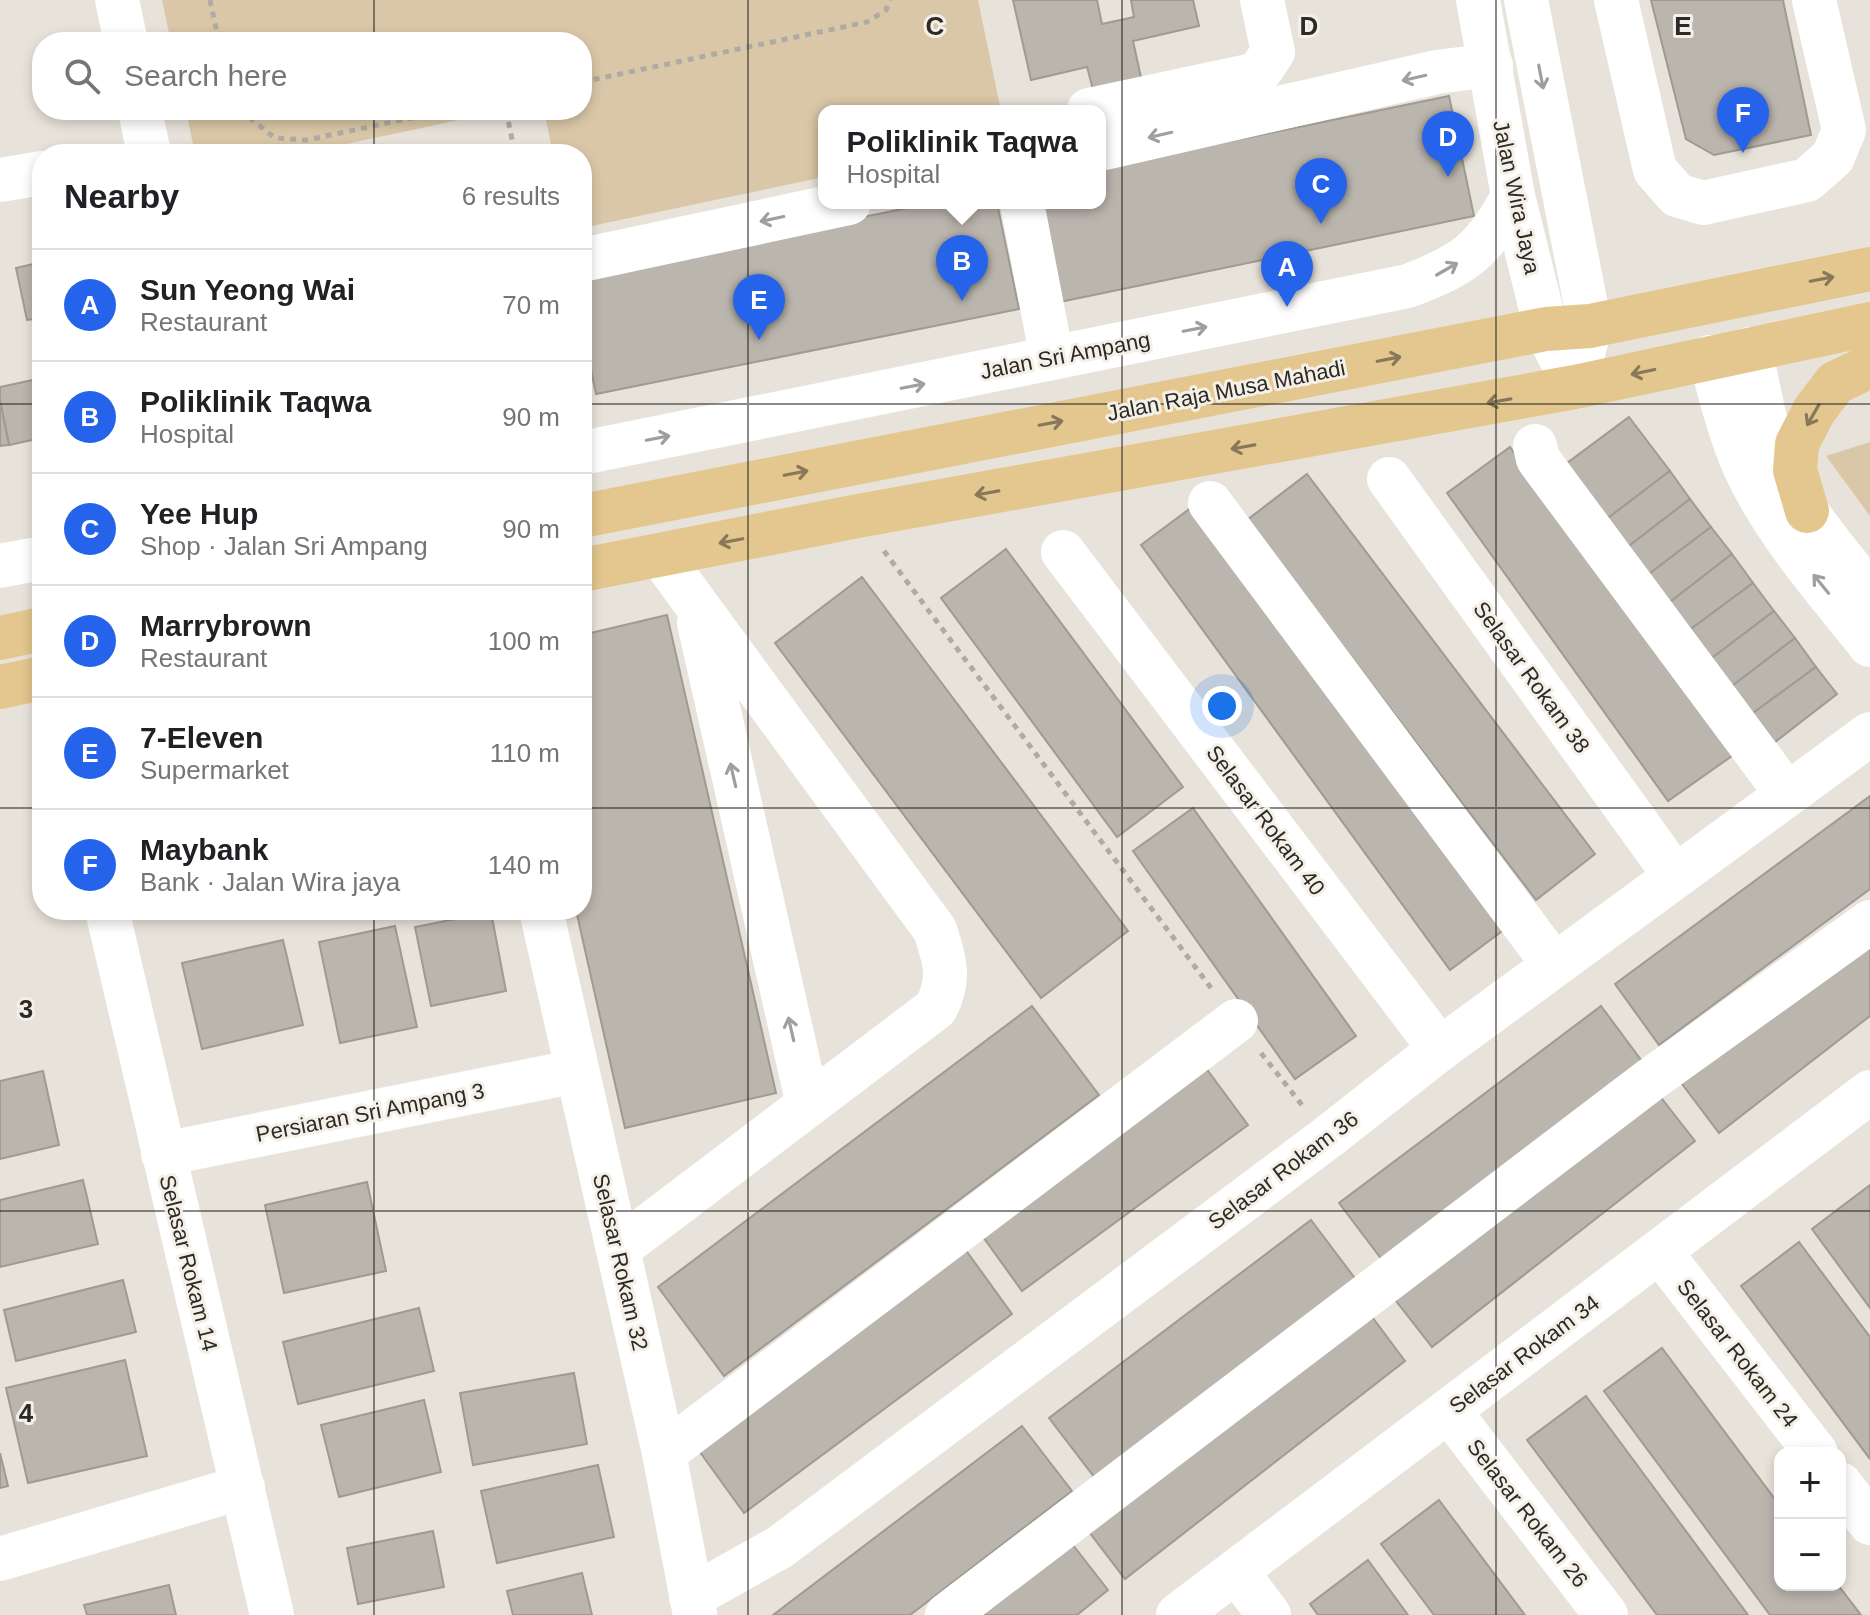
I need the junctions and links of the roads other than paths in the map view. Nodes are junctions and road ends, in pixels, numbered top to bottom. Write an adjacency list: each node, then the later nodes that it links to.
1 (117, 0): 7 (street)
2 (1262, 0): 10 (street)
3 (1478, 0): 8 (street, Jalan Wira Jaya)
4 (1526, 0): 22 (street, Jalan Wira Jaya, one-way to 22)
5 (1616, 0): 6 (street)
6 (1814, 0)
7 (124, 32)
8 (1491, 65): 11 (street, one-way to 11); 15 (street, Jalan Wira Jaya)
9 (141, 120): 12 (street)
10 (1106, 125)
11 (1106, 127)
12 (145, 144)
13 (32, 175): 14 (street)
14 (0, 180)
15 (1513, 196): 23 (street, Jalan Wira Jaya); 25 (street, Jalan Sri Ampang, one-way to 15)
16 (821, 209): 18 (street, one-way to 18)
17 (1023, 209): 25 (street)
18 (592, 258)
19 (1870, 269): 20 (main road, Jalan Raja Musa Mahadi, one-way to 19)
20 (1773, 288): 22 (main road, Jalan Raja Musa Mahadi); 24 (main road)
21 (1870, 324): 24 (main road)
22 (1590, 326): 23 (main road, Jalan Raja Musa Mahadi); 24 (main road); 27 (street)
23 (1546, 329): 27 (street, Jalan Wira Jaya); 32 (main road, Jalan Raja Musa Mahadi, one-way to 23)
24 (1729, 346): 27 (main road, one-way to 27); 33 (street); 41 (street, one-way to 24)
25 (1052, 358): 29 (street, Jalan Sri Ampang, one-way to 25)
26 (1870, 366): 33 (main road, one-way to 33)
27 (1575, 387): 35 (main road, one-way to 35)
28 (1535, 446): 45 (street)
29 (592, 451)
30 (1389, 479): 46 (street, Selasar Rokam 38)
31 (1210, 503): 50 (street)
32 (592, 505)
33 (1807, 511): 39 (street)
34 (1063, 552): 52 (street, Selasar Rokam 40)
35 (660, 555): 38 (main road); 40 (street)
36 (32, 560): 37 (street)
37 (0, 566)
38 (592, 568)
39 (1870, 594)
40 (695, 605): 55 (street, one-way to 40); 55 (street)
41 (1870, 645)
42 (32, 680): 43 (main road)
43 (0, 687)
44 (1870, 734): 45 (street, Selasar Rokam 36)
45 (1786, 793): 46 (street, Selasar Rokam 36)
46 (1675, 876): 50 (street, Selasar Rokam 36)
47 (109, 920): 56 (street, Selasar Rokam 14)
48 (543, 920): 53 (street, Selasar Rokam 32)
49 (1870, 922): 69 (street)
50 (1554, 965): 52 (street, Selasar Rokam 36)
51 (1236, 1021): 61 (street)
52 (1440, 1049): 67 (street, Selasar Rokam 36)
53 (577, 1071): 56 (street, Persiaran Sri Ampang 3); 57 (street, Selasar Rokam 32)
54 (1870, 1092): 58 (street, Selasar Rokam 34)
55 (808, 1105): 57 (street)
56 (163, 1154): 62 (street, Selasar Rokam 14)
57 (618, 1249): 61 (street, Selasar Rokam 32)
58 (1661, 1253): 59 (street, Selasar Rokam 34); 60 (street, Selasar Rokam 24)
59 (1449, 1411): 66 (street, Selasar Rokam 34); 72 (street, Selasar Rokam 26)
60 (1811, 1447)
61 (664, 1453): 67 (street, Selasar Rokam 32)
62 (243, 1487): 65 (street); 68 (street, Selasar Rokam 14)
63 (1846, 1492): 64 (street)
64 (1870, 1523)
65 (0, 1559)
66 (1236, 1571): 70 (street, Selasar Rokam 34); 71 (street)
67 (693, 1606)
68 (272, 1615)
69 (947, 1615)
70 (1178, 1615)
71 (1269, 1615)
72 (1606, 1615)

